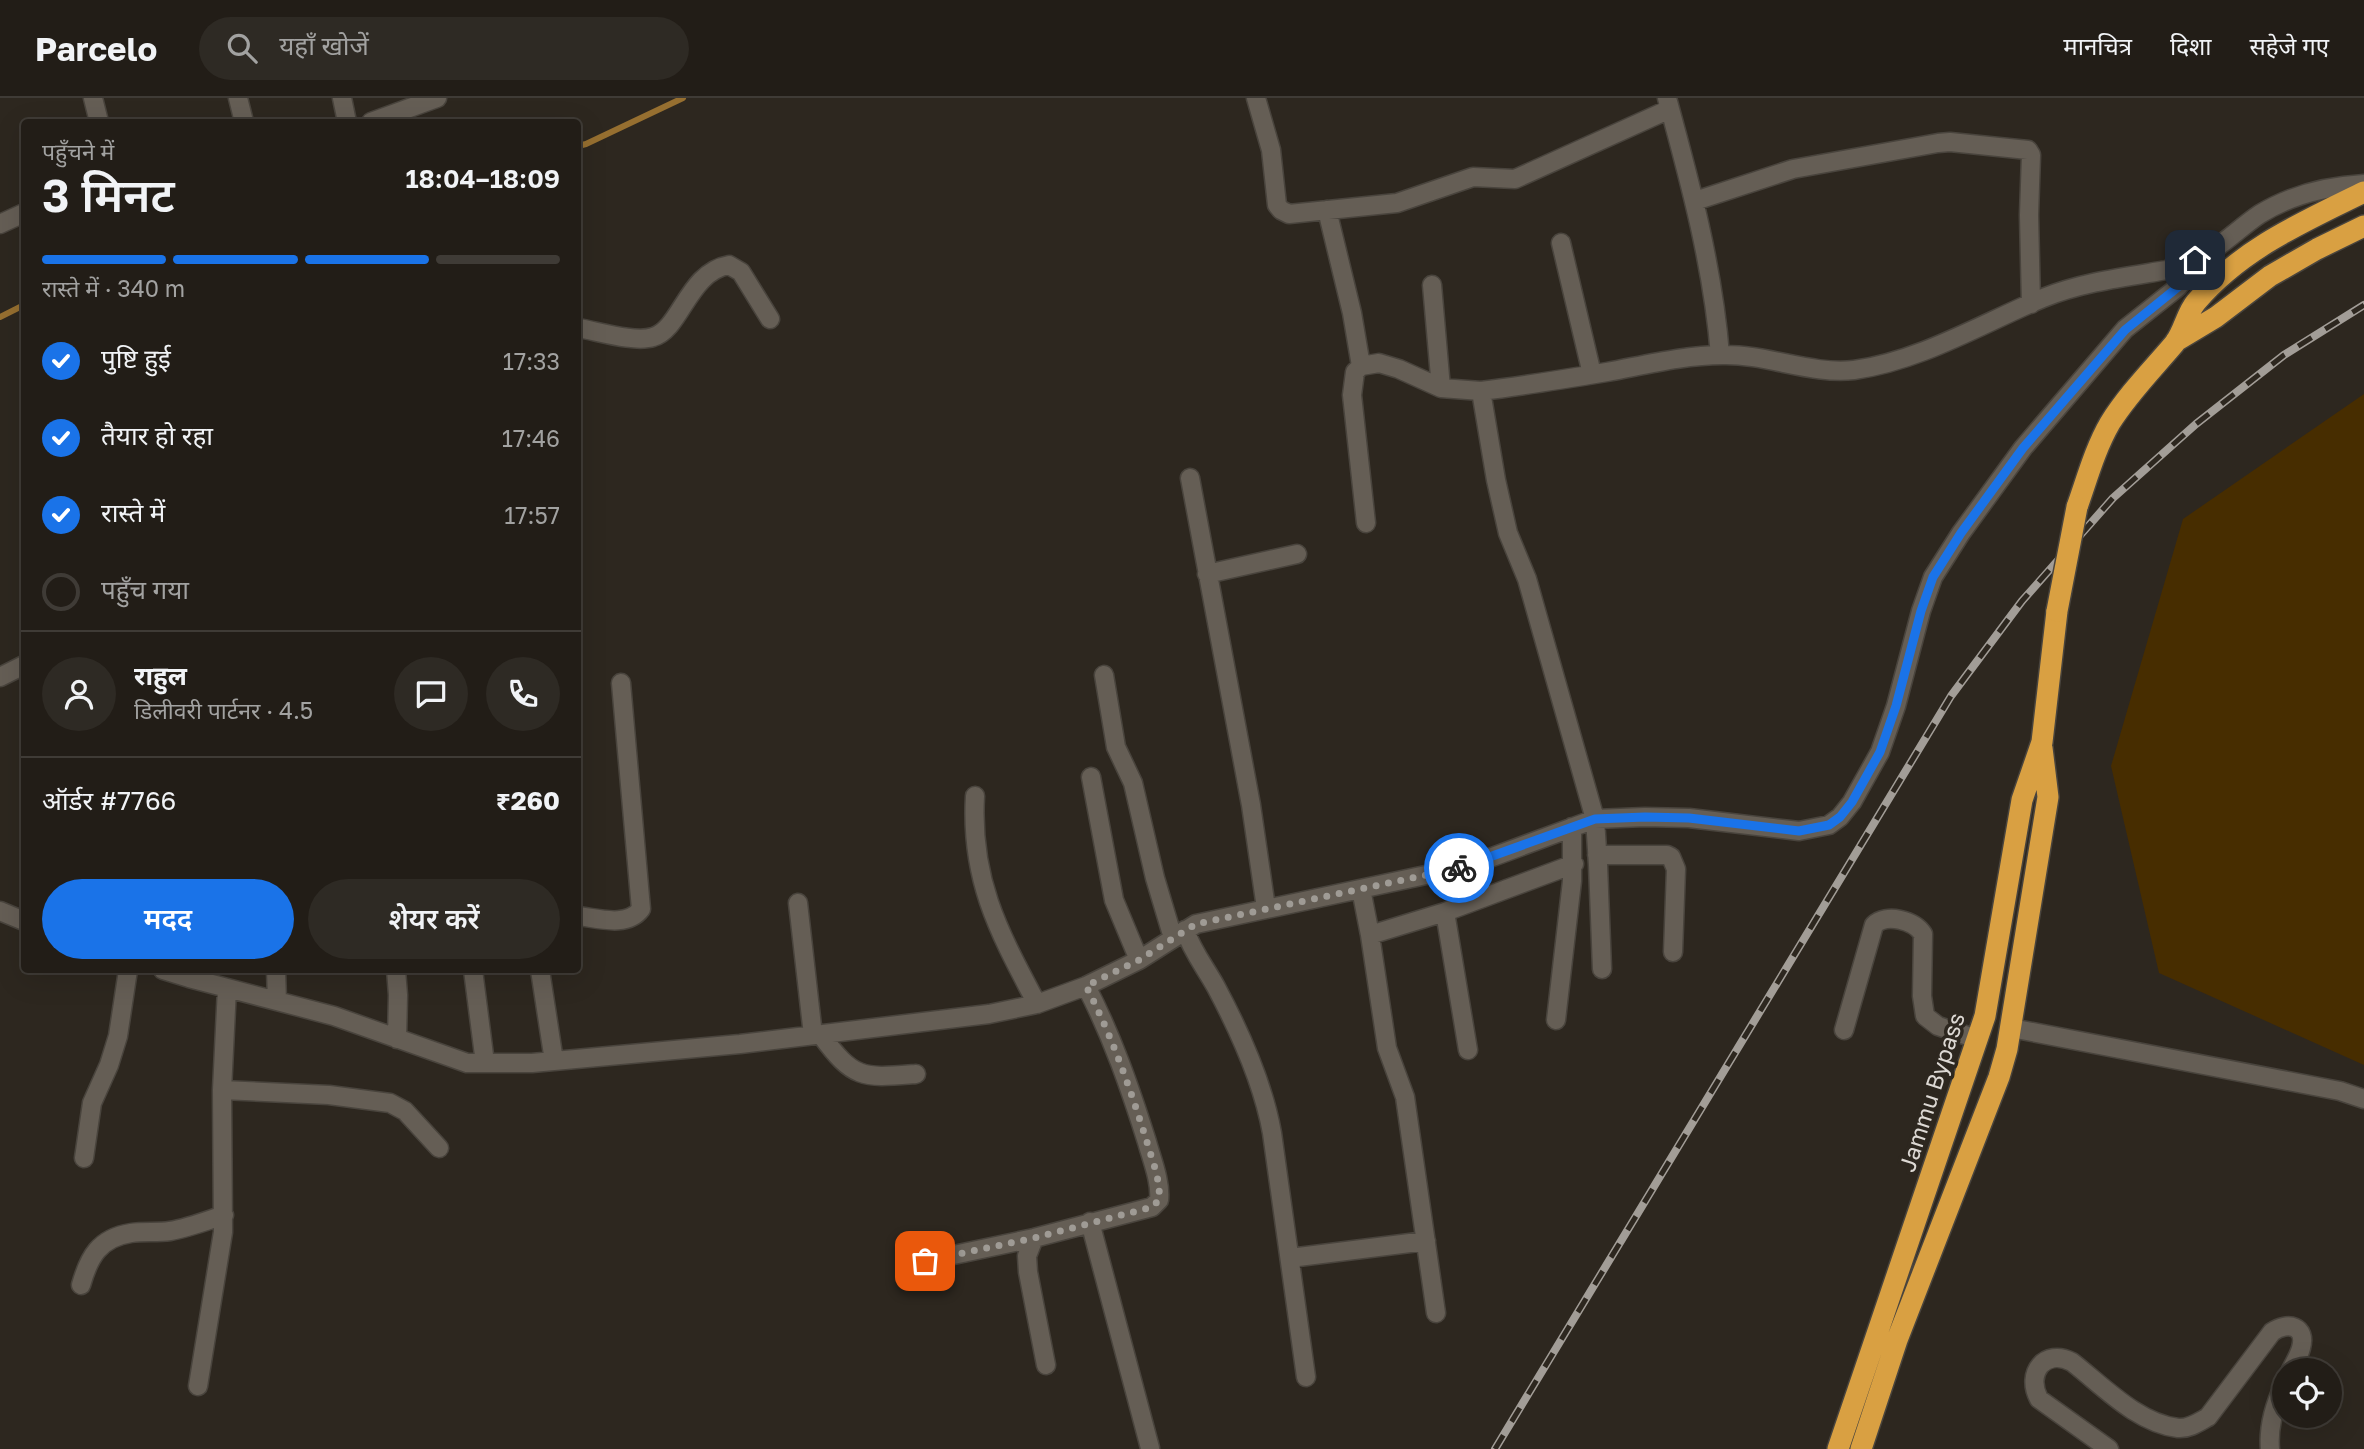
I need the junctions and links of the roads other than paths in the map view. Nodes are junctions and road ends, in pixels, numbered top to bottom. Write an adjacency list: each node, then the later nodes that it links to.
1 (93, 98): 7 (street)
2 (238, 98): 8 (street)
3 (342, 98): 9 (street)
4 (437, 98): 10 (street)
5 (1256, 98): 14 (street)
6 (1669, 103): 13 (street); 14 (street)
7 (98, 119)
8 (243, 119)
9 (346, 119)
10 (379, 119)
11 (2364, 184): 19 (street)
12 (2364, 192): 24 (highway, Jammu Bypass)
13 (1695, 201): 21 (street); 25 (street)
14 (1327, 210): 26 (street)
15 (21, 214): 16 (street)
16 (0, 225)
17 (2364, 226): 24 (highway, Jammu Bypass)
18 (1562, 243): 27 (street)
19 (2195, 260): 21 (street); 42 (street)
20 (1432, 285): 28 (street)
21 (2031, 304): 25 (street)
22 (770, 319): 23 (street)
23 (581, 329)
24 (2176, 341): 38 (highway, Jammu Bypass, bridge)
25 (1720, 355): 27 (street)
26 (1361, 366): 28 (street); 31 (street)
27 (1592, 374): 29 (street)
28 (1441, 387): 29 (street)
29 (1481, 391): 42 (street)
30 (1190, 478): 33 (street)
31 (1366, 523)
32 (1297, 554): 33 (street)
33 (1207, 574): 46 (street)
34 (21, 666): 36 (street)
35 (1104, 675): 52 (street)
36 (0, 677)
37 (621, 683): 49 (street)
38 (2042, 742): 67 (highway, Jammu Bypass); 71 (highway, Jammu Bypass)
39 (1091, 777): 54 (street)
40 (975, 796): 65 (street)
41 (1573, 833): 42 (street); 43 (street); 44 (street)
42 (1596, 839): 53 (street); 55 (street)
43 (1574, 862): 48 (street); 66 (street)
44 (1362, 897): 46 (street); 51 (street)
45 (798, 903): 69 (street)
46 (1266, 908): 52 (street)
47 (0, 911): 50 (street)
48 (1445, 912): 51 (street); 72 (street)
49 (581, 916)
50 (21, 920)
51 (1369, 931): 83 (street)
52 (1185, 940): 54 (street); 84 (street)
53 (1673, 952)
54 (1139, 960): 63 (street)
55 (1602, 969)
56 (128, 973): 79 (street)
57 (276, 973): 64 (street)
58 (396, 973): 70 (street)
59 (473, 973): 74 (street)
60 (540, 973): 73 (street)
61 (190, 974): 62 (street)
62 (227, 988): 64 (street); 76 (street)
63 (1089, 992): 65 (street); 81 (street)
64 (277, 1001): 70 (street)
65 (1037, 1004): 69 (street)
66 (1556, 1020)
67 (2011, 1028): 77 (street); 95 (highway, Jammu Bypass)
68 (1844, 1030): 71 (street)
69 (817, 1035): 73 (street); 75 (street)
70 (397, 1039): 74 (street)
71 (1978, 1039): 94 (highway, Jammu Bypass)
72 (1468, 1050)
73 (554, 1061): 74 (street)
74 (485, 1063)
75 (916, 1074)
76 (222, 1090): 78 (street); 80 (street)
77 (2364, 1099)
78 (439, 1148)
79 (84, 1158)
80 (224, 1215): 86 (street); 91 (street)
81 (1090, 1222): 82 (street); 93 (street)
82 (1034, 1238): 85 (street); 89 (street)
83 (1426, 1241): 84 (street); 87 (street)
84 (1290, 1258): 90 (street)
85 (925, 1261)
86 (81, 1285)
87 (1436, 1313)
88 (2297, 1358): 96 (street)
89 (1046, 1365)
90 (1306, 1377)
91 (198, 1386)
92 (2272, 1419): 97 (street)
93 (1150, 1448)
94 (1838, 1449)
95 (1861, 1449)
96 (2109, 1449)
97 (2270, 1449)

